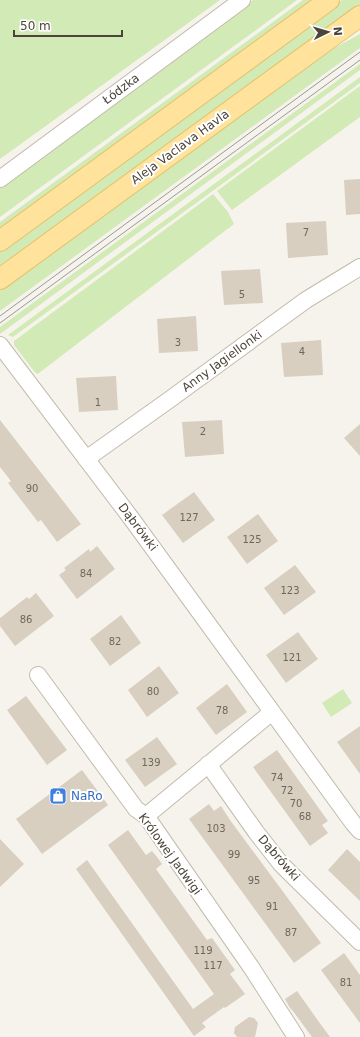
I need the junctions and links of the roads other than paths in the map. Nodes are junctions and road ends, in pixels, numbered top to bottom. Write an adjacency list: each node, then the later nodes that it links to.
1 (242, 0): 4 (street, Łódzka)
2 (329, 0): 5 (main road)
3 (360, 16): 7 (main road, Aleja Vaclava Havla)
4 (0, 179)
5 (0, 241)
6 (360, 267): 9 (street, Anny Jagiellonki)
7 (0, 279)
8 (0, 345): 9 (street, Dąbrówki)
9 (86, 459): 11 (street, Dąbrówki)
10 (38, 675): 13 (street, Królowej Jadwigi)
11 (272, 712): 12 (street); 14 (street, Dąbrówki)
12 (208, 764): 13 (street); 15 (street, Dąbrówki)
13 (146, 816): 16 (street, Królowej Jadwigi)
14 (360, 831)
15 (360, 942)
16 (296, 1037)

